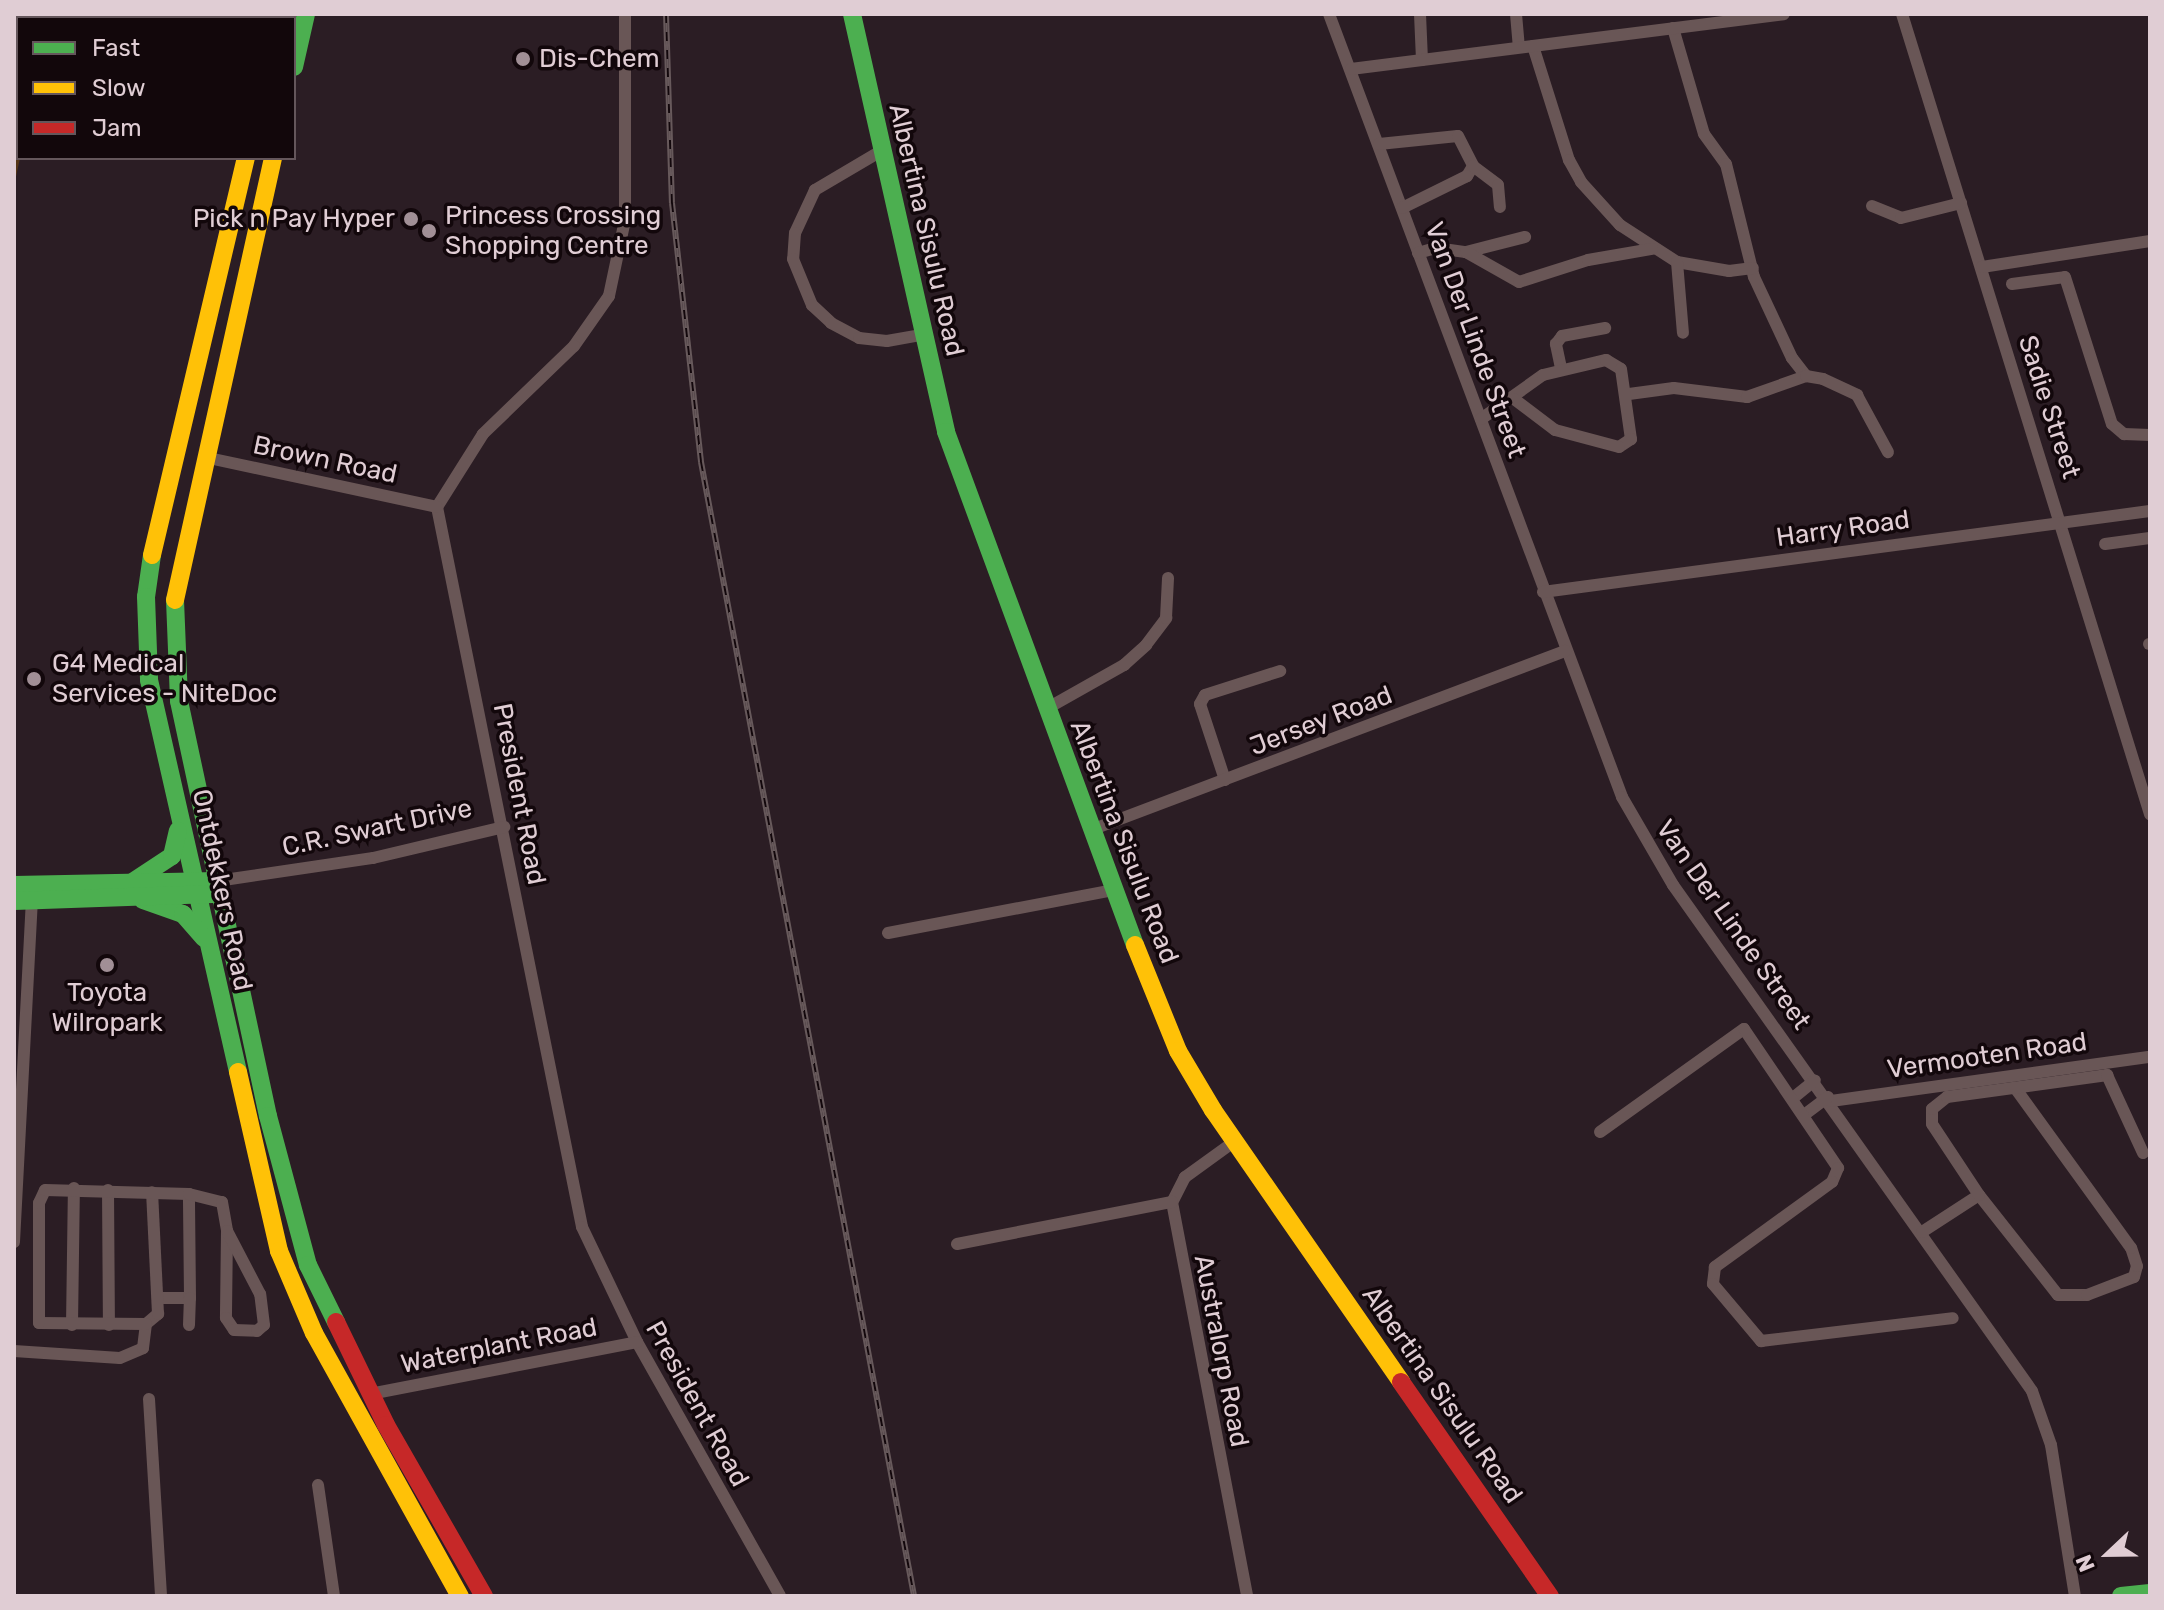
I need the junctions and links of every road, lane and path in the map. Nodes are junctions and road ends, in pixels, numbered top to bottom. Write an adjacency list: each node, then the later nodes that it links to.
1 (306, 14): 12 (main road)
2 (625, 14): 44 (street)
3 (852, 14): 16 (main road, Albertina Sisulu Road)
4 (1329, 14): 14 (street, Van Der Linde Street)
5 (1420, 14): 13 (street)
6 (1516, 14): 11 (street)
7 (1784, 14): 9 (street)
8 (1902, 14): 20 (street, Sadie Street)
9 (1673, 28): 10 (street); 31 (street)
10 (1533, 46): 11 (street); 26 (street)
11 (1519, 47): 13 (street)
12 (296, 58)
13 (1422, 60): 14 (street)
14 (1351, 69): 15 (street, Van Der Linde Street)
15 (1379, 144): 19 (street); 23 (street, Van Der Linde Street)
16 (881, 151): 35 (main road, Albertina Sisulu Road); 35 (street)
17 (246, 160): 56 (main road, Ontdekkers Road)
18 (273, 160): 43 (main road, Ontdekkers Road)
19 (1473, 166): 22 (street); 23 (street)
20 (1961, 203): 21 (street); 30 (street, Sadie Street)
21 (1872, 206)
22 (1500, 207)
23 (1402, 208): 28 (street, Van Der Linde Street)
24 (1525, 237): 27 (street)
25 (2150, 241): 30 (street)
26 (1652, 249): 27 (street); 29 (street)
27 (1466, 252): 28 (street)
28 (1418, 253): 40 (street, Van Der Linde Street)
29 (1677, 262): 31 (street); 34 (street)
30 (1982, 267): 46 (street, Sadie Street)
31 (1753, 268): 37 (street)
32 (2012, 284): 41 (street)
33 (1605, 328): 36 (street)
34 (1683, 333)
35 (921, 335): 53 (main road, Albertina Sisulu Road)
36 (1561, 368): 38 (street); 39 (street)
37 (1806, 376): 38 (street); 42 (street)
38 (1629, 394): 39 (street)
39 (1514, 399): 40 (street)
40 (1481, 419): 50 (street, Van Der Linde Street)
41 (2150, 435)
42 (1888, 452)
43 (204, 457): 44 (street, Brown Road); 62 (main road, Ontdekkers Road)
44 (437, 507): 58 (street, President Road)
45 (2150, 511): 46 (street, Harry Road)
46 (2063, 521): 50 (street, Harry Road); 55 (street, Sadie Street)
47 (2150, 538): 48 (street)
48 (2105, 544)
49 (1168, 578): 53 (street)
50 (1543, 592): 51 (street, Van Der Linde Street)
51 (1565, 651): 54 (street, Jersey Road); 70 (street, Van Der Linde Street)
52 (1280, 671): 54 (street)
53 (1046, 709): 59 (main road, Albertina Sisulu Road)
54 (1225, 780): 59 (street, Jersey Road)
55 (2145, 782): 57 (street, Sadie Street)
56 (178, 807): 60 (main road); 63 (main road, Ontdekkers Road)
57 (2150, 814)
58 (504, 827): 62 (street, C.R. Swart Drive); 95 (street, President Road)
59 (1091, 830): 64 (main road, Albertina Sisulu Road)
60 (131, 883): 63 (main road, C.R. Swart Drive); 65 (main road, C.R. Swart Drive)
61 (14, 885): 65 (main road, C.R. Swart Drive)
62 (218, 886): 63 (main road, C.R. Swart Drive); 97 (main road, Ontdekkers Road)
63 (196, 889): 66 (main road, C.R. Swart Drive); 68 (main road, Ontdekkers Road)
64 (1113, 890): 67 (street); 76 (main road, Albertina Sisulu Road)
65 (26, 896): 66 (main road, C.R. Swart Drive); 86 (street)
66 (143, 900): 68 (main road)
67 (888, 933)
68 (208, 945): 103 (main road, Ontdekkers Road)
69 (2150, 1057): 73 (street, Vermooten Road)
70 (1815, 1080): 72 (street); 73 (street, Van Der Linde Street)
71 (2015, 1088): 77 (street); 82 (street); 82 (street)
72 (1793, 1098): 74 (street); 75 (street)
73 (1829, 1099): 74 (street); 85 (street, Van Der Linde Street)
74 (1804, 1115): 90 (street)
75 (1600, 1132)
76 (1235, 1141): 83 (street); 107 (main road, Albertina Sisulu Road)
77 (2143, 1153)
78 (74, 1188): 79 (street); 92 (street); 92 (street)
79 (108, 1190): 80 (street); 93 (street)
80 (152, 1192): 81 (street); 88 (street)
81 (189, 1194): 84 (street); 89 (street)
82 (1979, 1195): 85 (street)
83 (1172, 1202): 87 (street); 106 (street, Australorp Road)
84 (227, 1231): 84 (street)
85 (1922, 1232): 108 (street, Van Der Linde Street)
86 (14, 1242)
87 (957, 1244)
88 (158, 1298): 89 (street); 91 (street)
89 (190, 1298): 94 (street)
90 (1953, 1318)
91 (146, 1324): 93 (street); 96 (street)
92 (72, 1325): 93 (street)
93 (109, 1325)
94 (189, 1325)
95 (637, 1342): 97 (street, Waterplant Road); 105 (street, President Road)
96 (14, 1351)
97 (370, 1394): 104 (main road, Ontdekkers Road)
98 (149, 1399): 101 (street)
99 (318, 1485): 102 (street)
100 (2150, 1593): 109 (main road)
101 (161, 1596)
102 (334, 1596)
103 (460, 1596)
104 (484, 1596)
105 (780, 1596)
106 (1247, 1596)
107 (1550, 1596)
108 (2075, 1596)
109 (2121, 1596)

